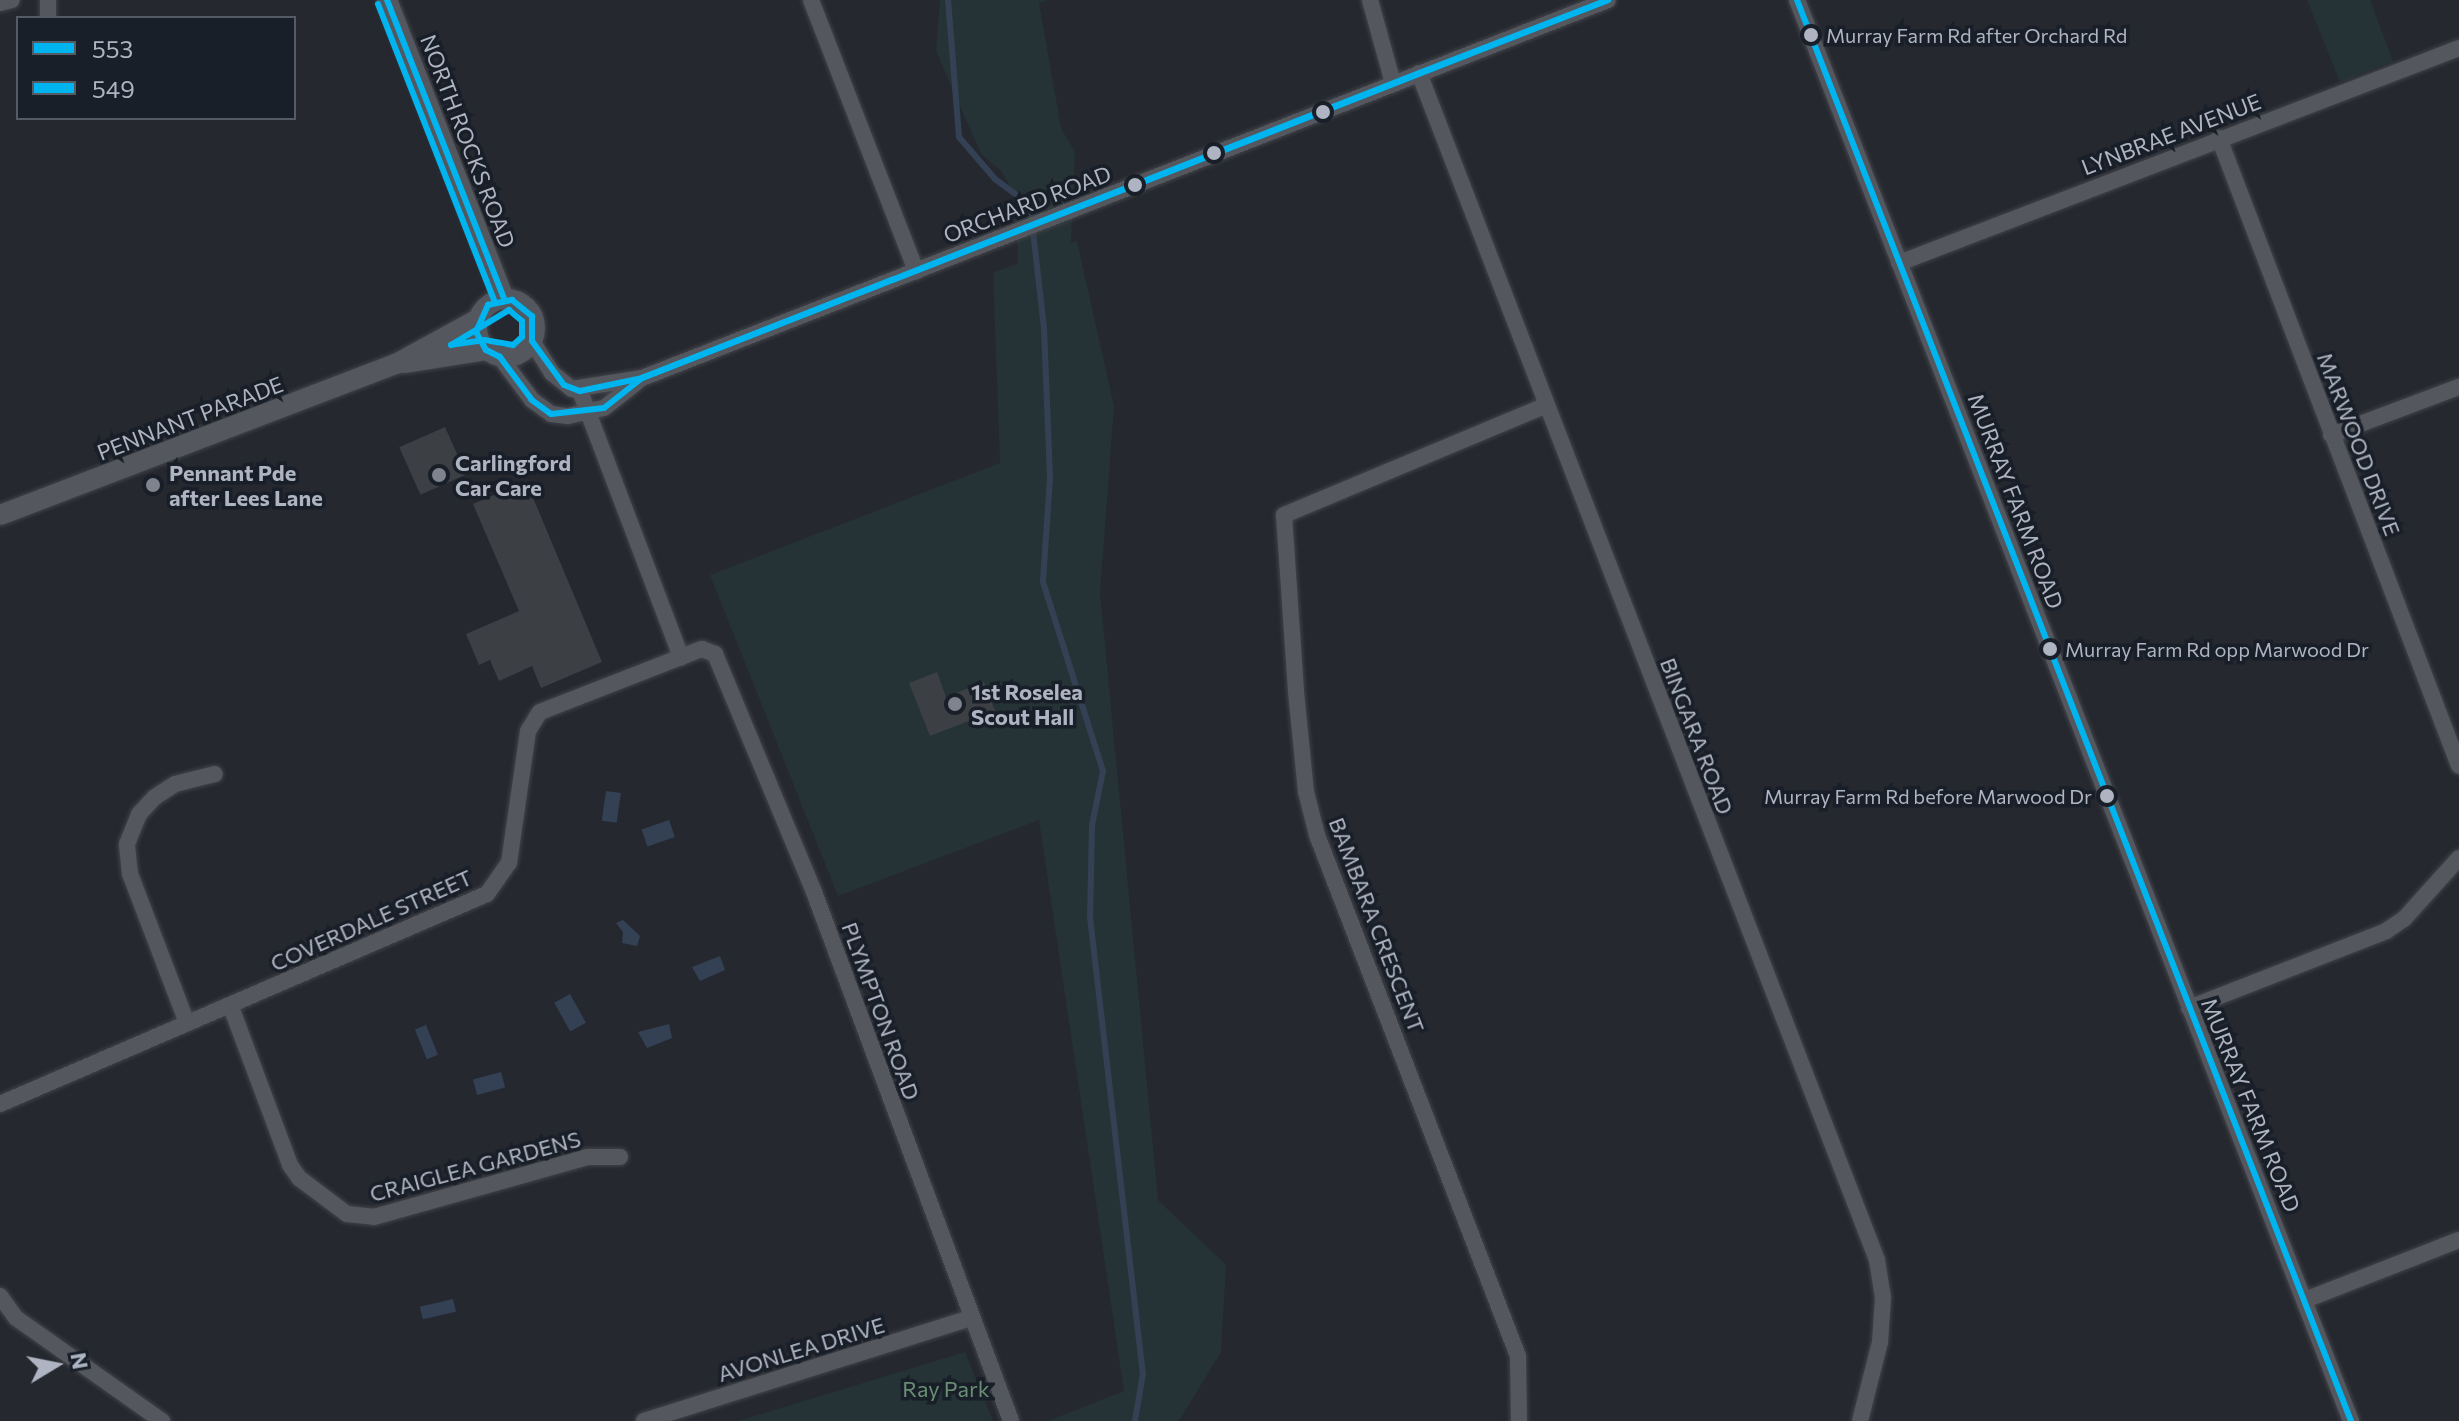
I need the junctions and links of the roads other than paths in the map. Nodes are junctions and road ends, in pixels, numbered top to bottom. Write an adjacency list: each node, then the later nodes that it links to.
1 (12, 0): 7 (street)
2 (387, 0): 14 (street, NORTH ROCKS ROAD)
3 (811, 0): 13 (street)
4 (1370, 0): 10 (street)
5 (1608, 0): 9 (street, ORCHARD ROAD)
6 (1797, 0): 12 (street, MURRAY FARM ROAD)
7 (0, 3)
8 (2459, 48): 11 (street, LYNBRAE AVENUE)
9 (1419, 73): 10 (street, ORCHARD ROAD); 22 (street, BINGARA ROAD)
10 (1393, 83): 13 (street, ORCHARD ROAD)
11 (2219, 138): 12 (street, LYNBRAE AVENUE); 24 (street, MARWOOD DRIVE)
12 (1899, 263): 31 (street, MURRAY FARM ROAD)
13 (916, 271): 19 (street, ORCHARD ROAD)
14 (504, 299): 15 (street); 16 (street)
15 (478, 319): 17 (street); 18 (street, PENNANT PARADE)
16 (532, 341): 17 (street); 21 (street)
17 (493, 353): 18 (street, PENNANT PARADE); 23 (street)
18 (396, 364): 25 (street, PENNANT PARADE)
19 (642, 378): 21 (street, ORCHARD ROAD); 23 (street, ORCHARD ROAD)
20 (2459, 387): 24 (street)
21 (580, 391): 23 (street)
22 (1545, 406): 39 (street, BAMBARA CRESCENT); 43 (street, BINGARA ROAD)
23 (588, 412): 26 (street)
24 (2331, 435): 27 (street, MARWOOD DRIVE)
25 (0, 515)
26 (681, 657): 30 (street, COVERDALE STREET); 38 (street, PLYMPTON ROAD)
27 (2459, 766)
28 (215, 774): 32 (street)
29 (2459, 858): 31 (street)
30 (231, 1007): 32 (street, COVERDALE STREET); 34 (street, CRAIGLEA GARDENS)
31 (2189, 1008): 37 (street, MURRAY FARM ROAD)
32 (187, 1023): 33 (street, COVERDALE STREET)
33 (0, 1104)
34 (620, 1157)
35 (2459, 1240): 37 (street)
36 (0, 1296): 40 (street)
37 (2305, 1300): 44 (street, MURRAY FARM ROAD)
38 (970, 1318): 41 (street, AVONLEA DRIVE); 42 (street, PLYMPTON ROAD)
39 (1516, 1420)
40 (162, 1421)
41 (644, 1421)
42 (1011, 1421)
43 (1860, 1421)
44 (2351, 1421)

